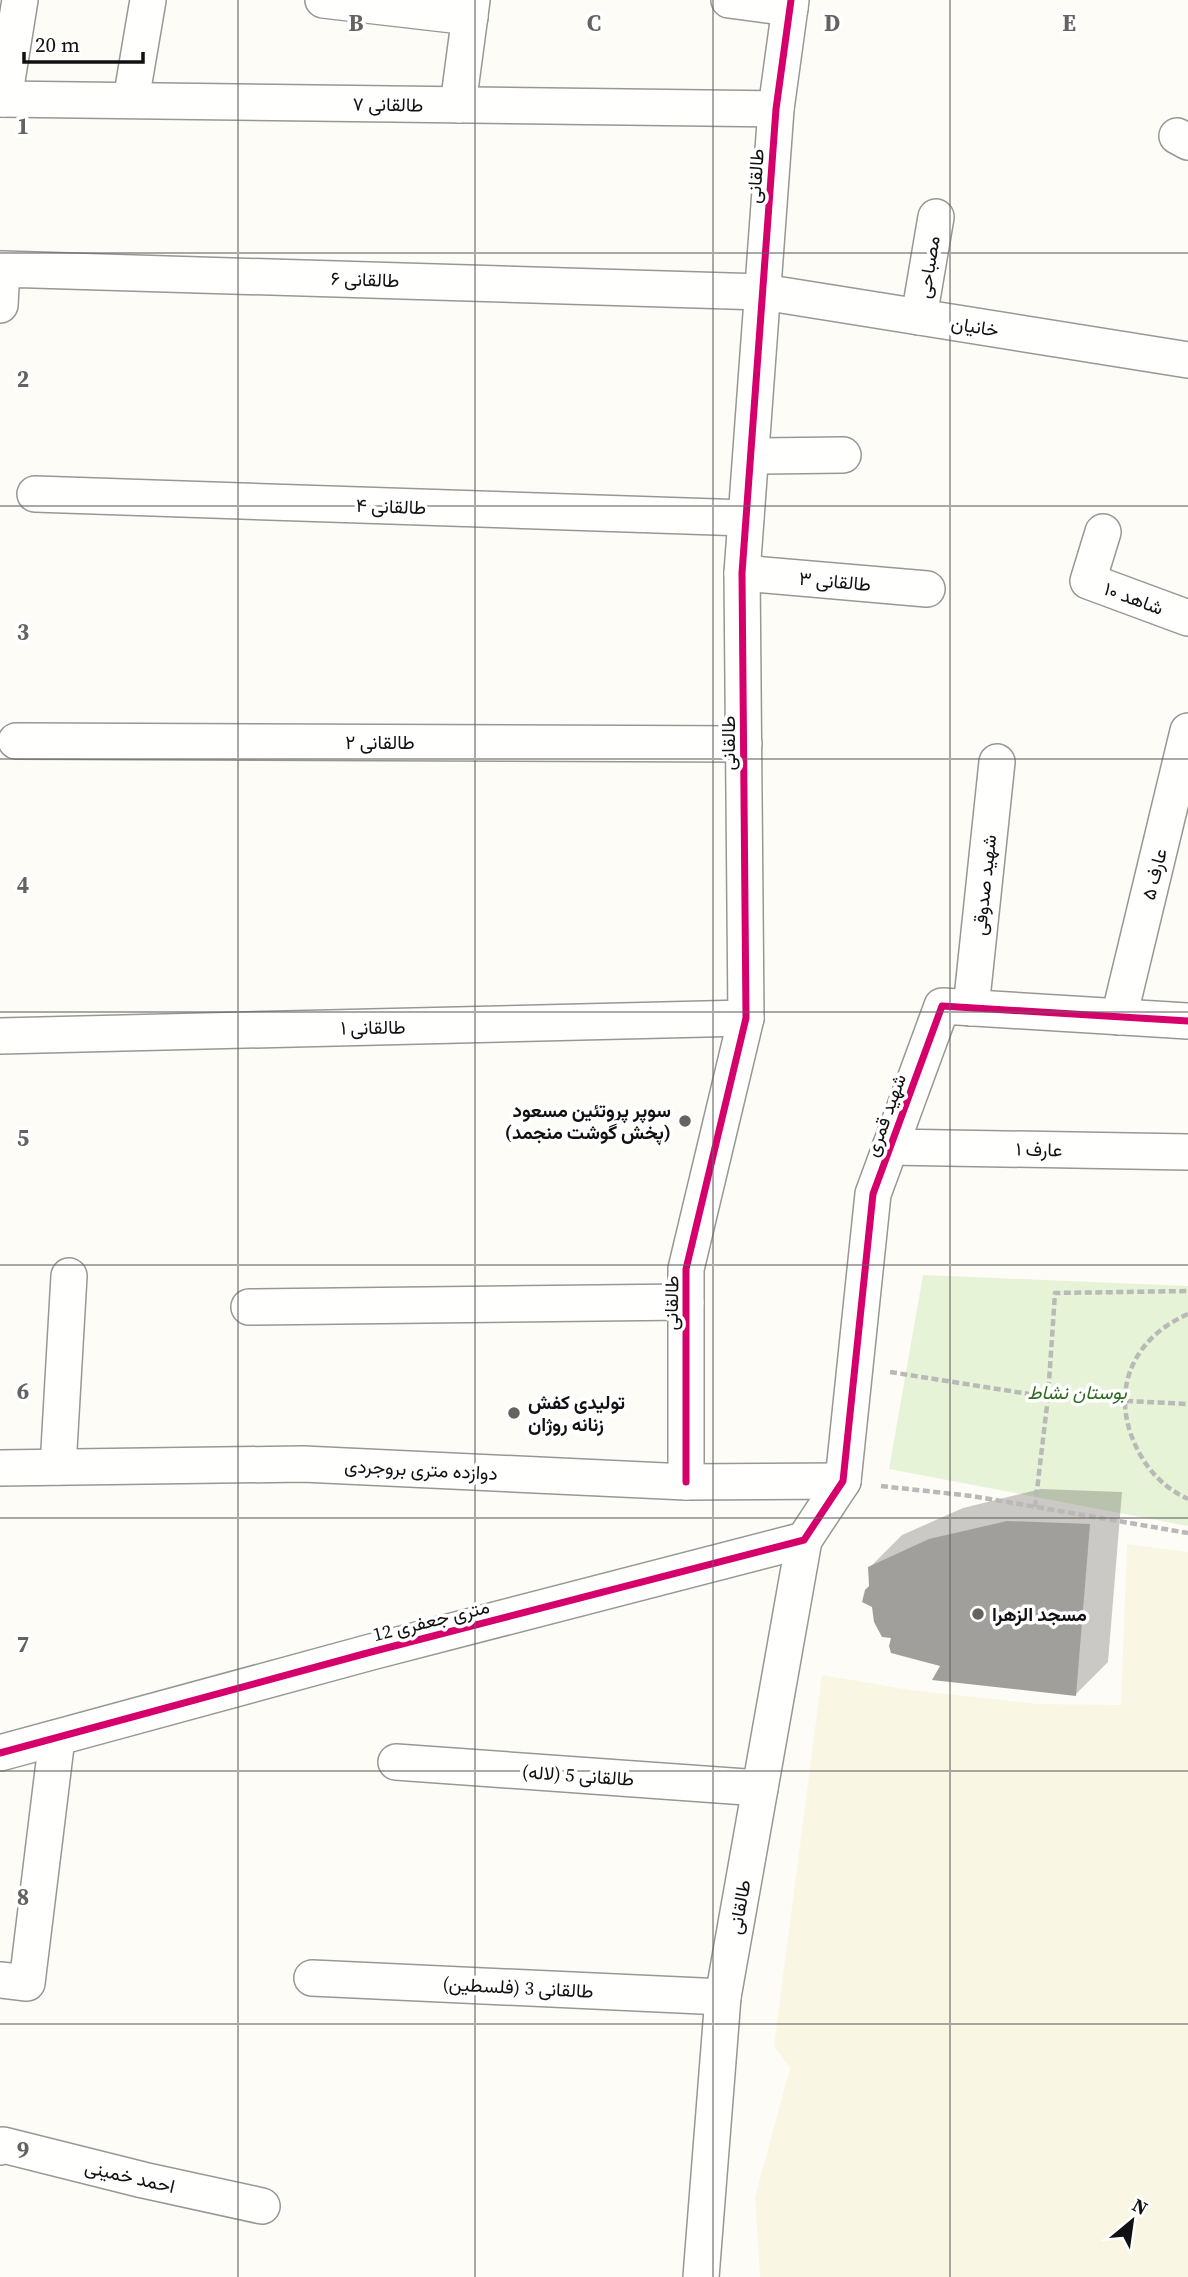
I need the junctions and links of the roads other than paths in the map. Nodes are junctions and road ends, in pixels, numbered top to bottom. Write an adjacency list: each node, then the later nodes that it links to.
1 (20, 0): 7 (street)
2 (148, 0): 8 (street)
3 (323, 0): 6 (street)
4 (729, 0): 5 (street)
5 (791, 4): 10 (street, طالقانی)
6 (471, 8): 9 (street)
7 (2, 99): 8 (street, طالقانی ۷)
8 (131, 100): 9 (street, طالقانی ۷)
9 (458, 104): 10 (street, طالقانی ۷)
10 (776, 109): 12 (street, طالقانی)
11 (936, 217): 14 (street, مصباحی)
12 (763, 292): 13 (street, طالقانی ۶); 14 (street, خانیان); 17 (street, طالقانی)
13 (0, 305)
14 (919, 317): 15 (street, خانیان)
15 (1188, 360)
16 (843, 455): 17 (street)
17 (751, 456): 19 (street, طالقانی)
18 (35, 494): 19 (street, طالقانی ۴)
19 (746, 518): 21 (street, طالقانی)
20 (1103, 532): 23 (street, شاهد ۱۰)
21 (742, 573): 22 (street, طالقانی ۳); 26 (street, طالقانی)
22 (927, 589)
23 (1188, 618)
24 (1188, 731): 28 (street, عارف ۵)
25 (16, 741): 26 (street, طالقانی ۲)
26 (744, 744): 31 (street, طالقانی)
27 (997, 762): 29 (street, شهید صدوقی)
28 (1178, 817): 30 (street, عارف ۵)
29 (971, 1008): 30 (street, شهید قمری); 34 (street, شهید قمری)
30 (1119, 1017): 32 (street, شهید قمری)
31 (746, 1018): 33 (street, طالقانی ۱); 37 (street, طالقانی)
32 (1188, 1021)
33 (0, 1036)
34 (890, 1147): 35 (street, عارف ۱); 41 (street, شهید قمری)
35 (1188, 1152)
36 (69, 1276): 39 (street)
37 (686, 1302): 38 (street, طالقانی); 42 (street, طالقانی)
38 (249, 1307)
39 (58, 1467): 40 (street, دوازده متری بروجردی); 42 (street, دوازده متری بروجردی)
40 (0, 1468)
41 (843, 1481): 42 (street, دوازده متری بروجردی); 43 (street)
42 (685, 1482)
43 (804, 1540): 44 (street, 12 متری جعفری); 47 (street, طالقانی)
44 (57, 1738): 45 (street, 12 متری جعفری); 49 (street)
45 (0, 1753)
46 (396, 1762): 47 (street, طالقانی 5 (لاله))
47 (760, 1788): 50 (street, طالقانی)
48 (312, 1978): 50 (street, طالقانی 3 (فلسطین))
49 (0, 1980)
50 (723, 1997): 53 (street, طالقانی)
51 (0, 2147): 52 (street, احمد خمینی)
52 (262, 2206)
53 (701, 2277)

